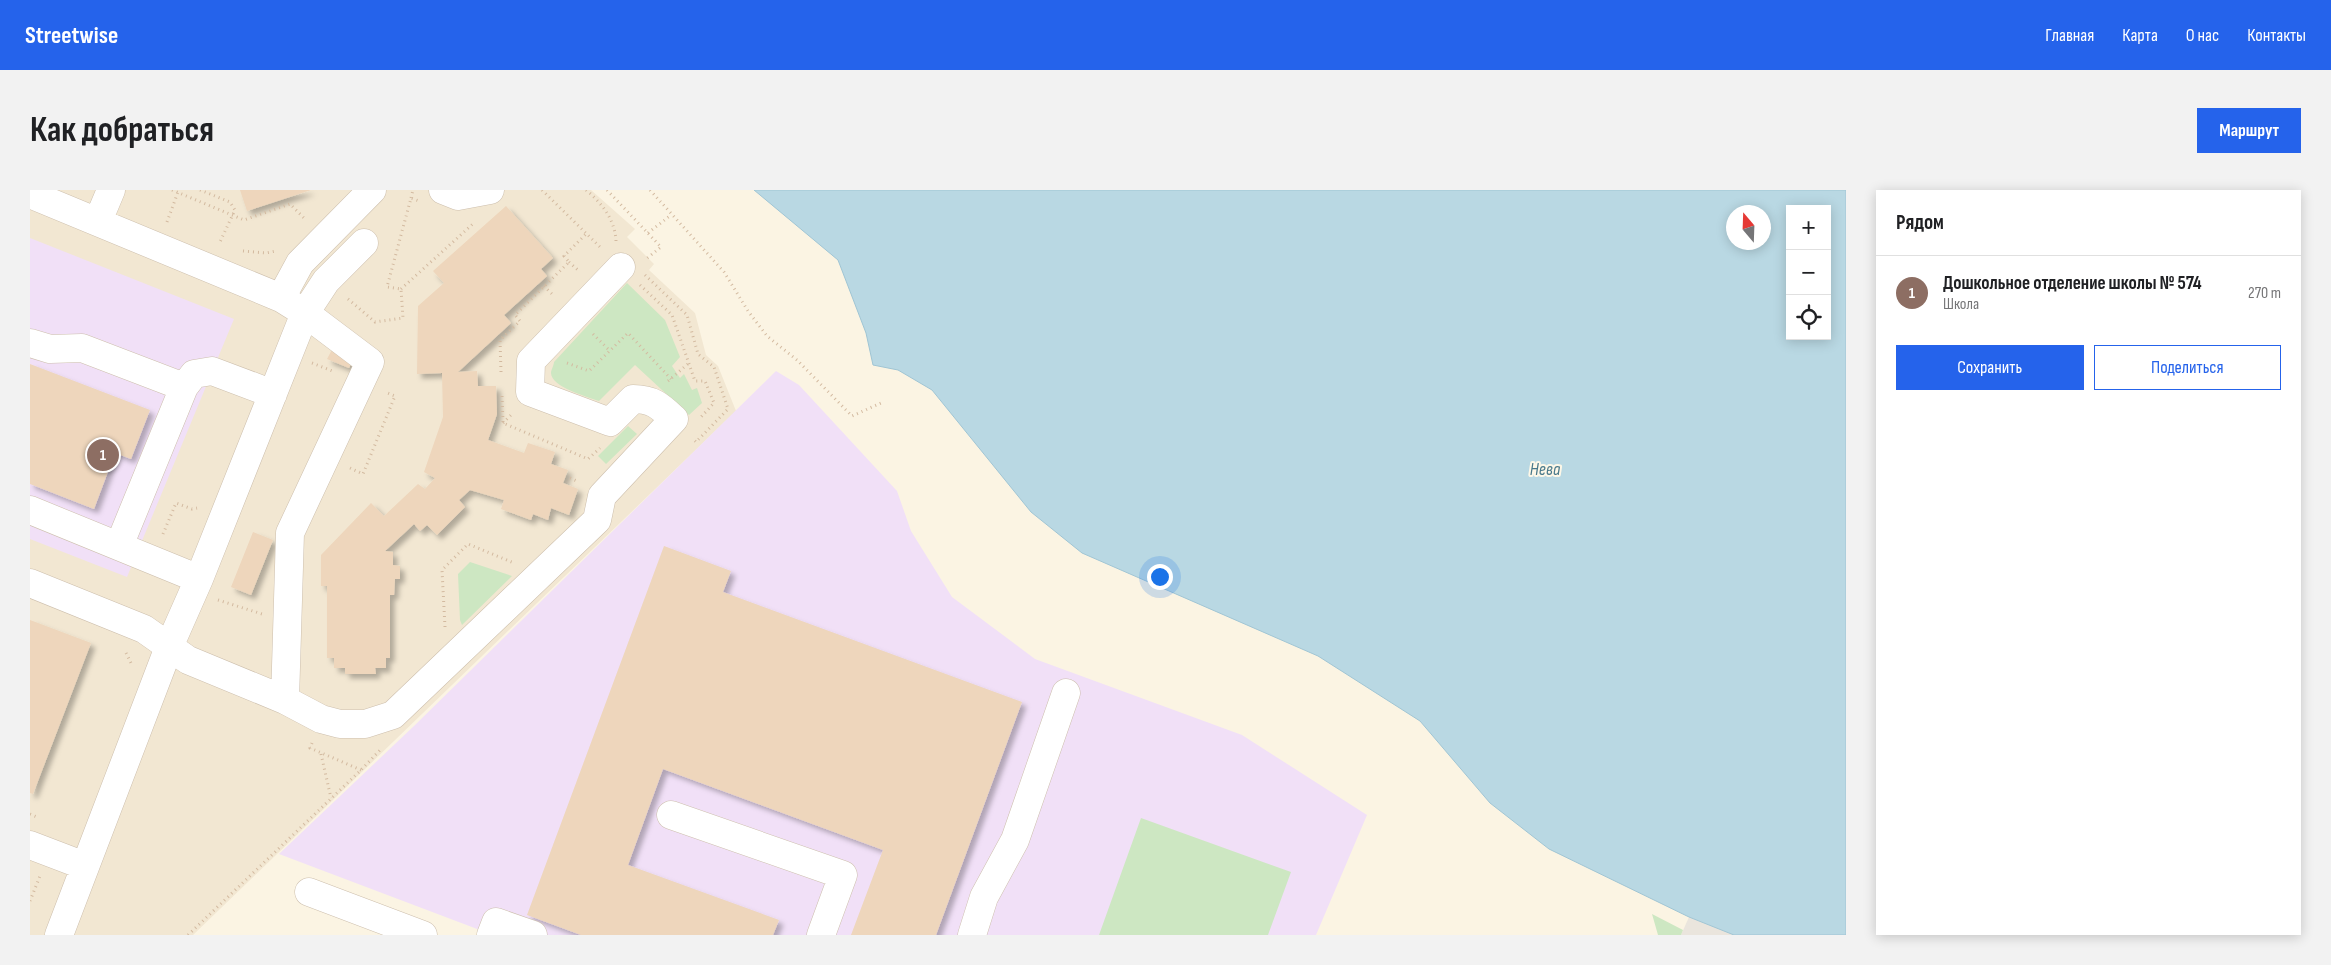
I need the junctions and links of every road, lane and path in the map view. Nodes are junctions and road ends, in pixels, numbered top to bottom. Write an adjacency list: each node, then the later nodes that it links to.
1 (111, 190): 18 (lane)
2 (172, 190): 10 (path)
3 (200, 190): 14 (path)
4 (372, 190): 33 (lane)
5 (413, 190): 13 (path)
6 (490, 190): 12 (lane)
7 (586, 190): 30 (path)
8 (607, 190): 22 (path)
9 (650, 190): 15 (path)
10 (178, 192): 14 (path); 20 (path)
11 (30, 194): 18 (lane)
12 (432, 196): 13 (path)
13 (411, 198): 31 (path)
14 (233, 215): 19 (path); 26 (path)
15 (671, 215): 22 (path); 47 (path)
16 (479, 218): 31 (path)
17 (158, 219): 20 (path)
18 (98, 221): 33 (lane)
19 (307, 221)
20 (166, 222): 21 (path)
21 (175, 226)
22 (648, 233): 30 (path)
23 (586, 234): 35 (path)
24 (210, 240): 26 (path)
25 (364, 243): 34 (lane)
26 (219, 244): 27 (path)
27 (226, 247)
28 (284, 249): 29 (path)
29 (242, 251)
30 (630, 261): 37 (lane); 51 (path)
31 (402, 289): 32 (path)
32 (341, 293)
33 (281, 298): 34 (lane)
34 (305, 313): 45 (lane); 63 (lane)
35 (520, 321): 37 (path); 39 (path)
36 (30, 343): 43 (lane)
37 (546, 346): 40 (path); 46 (lane)
38 (689, 363): 40 (path)
39 (501, 377)
40 (671, 379): 46 (path)
41 (705, 382): 49 (path)
42 (502, 386): 50 (path)
43 (184, 387): 45 (lane); 59 (lane)
44 (378, 389): 53 (path)
45 (273, 394): 62 (lane)
46 (646, 399): 70 (lane)
47 (881, 403)
48 (516, 411): 50 (path)
49 (700, 418)
50 (503, 423): 52 (path)
51 (687, 432)
52 (603, 444)
53 (347, 467)
54 (570, 478): 55 (path)
55 (583, 485)
56 (204, 507): 58 (path)
57 (30, 510): 59 (lane)
58 (163, 536)
59 (119, 546): 62 (lane)
60 (518, 564): 64 (path)
61 (30, 583): 66 (lane)
62 (206, 588): 63 (path); 66 (lane)
63 (287, 616): 69 (lane)
64 (445, 633)
65 (123, 646): 67 (path)
66 (169, 647): 69 (lane); 77 (lane)
67 (132, 669)
68 (1066, 692): 85 (lane)
69 (285, 700): 70 (lane)
70 (393, 715): 72 (path)
71 (321, 754): 72 (path)
72 (331, 798): 80 (path)
73 (30, 814): 75 (path)
74 (671, 814): 84 (lane)
75 (44, 820)
76 (30, 844): 77 (lane)
77 (85, 866): 79 (lane)
78 (308, 892): 81 (lane)
79 (58, 935)
80 (188, 935)
81 (423, 935)
82 (491, 935): 83 (lane)
83 (533, 935)
84 (821, 935)
85 (972, 935)

